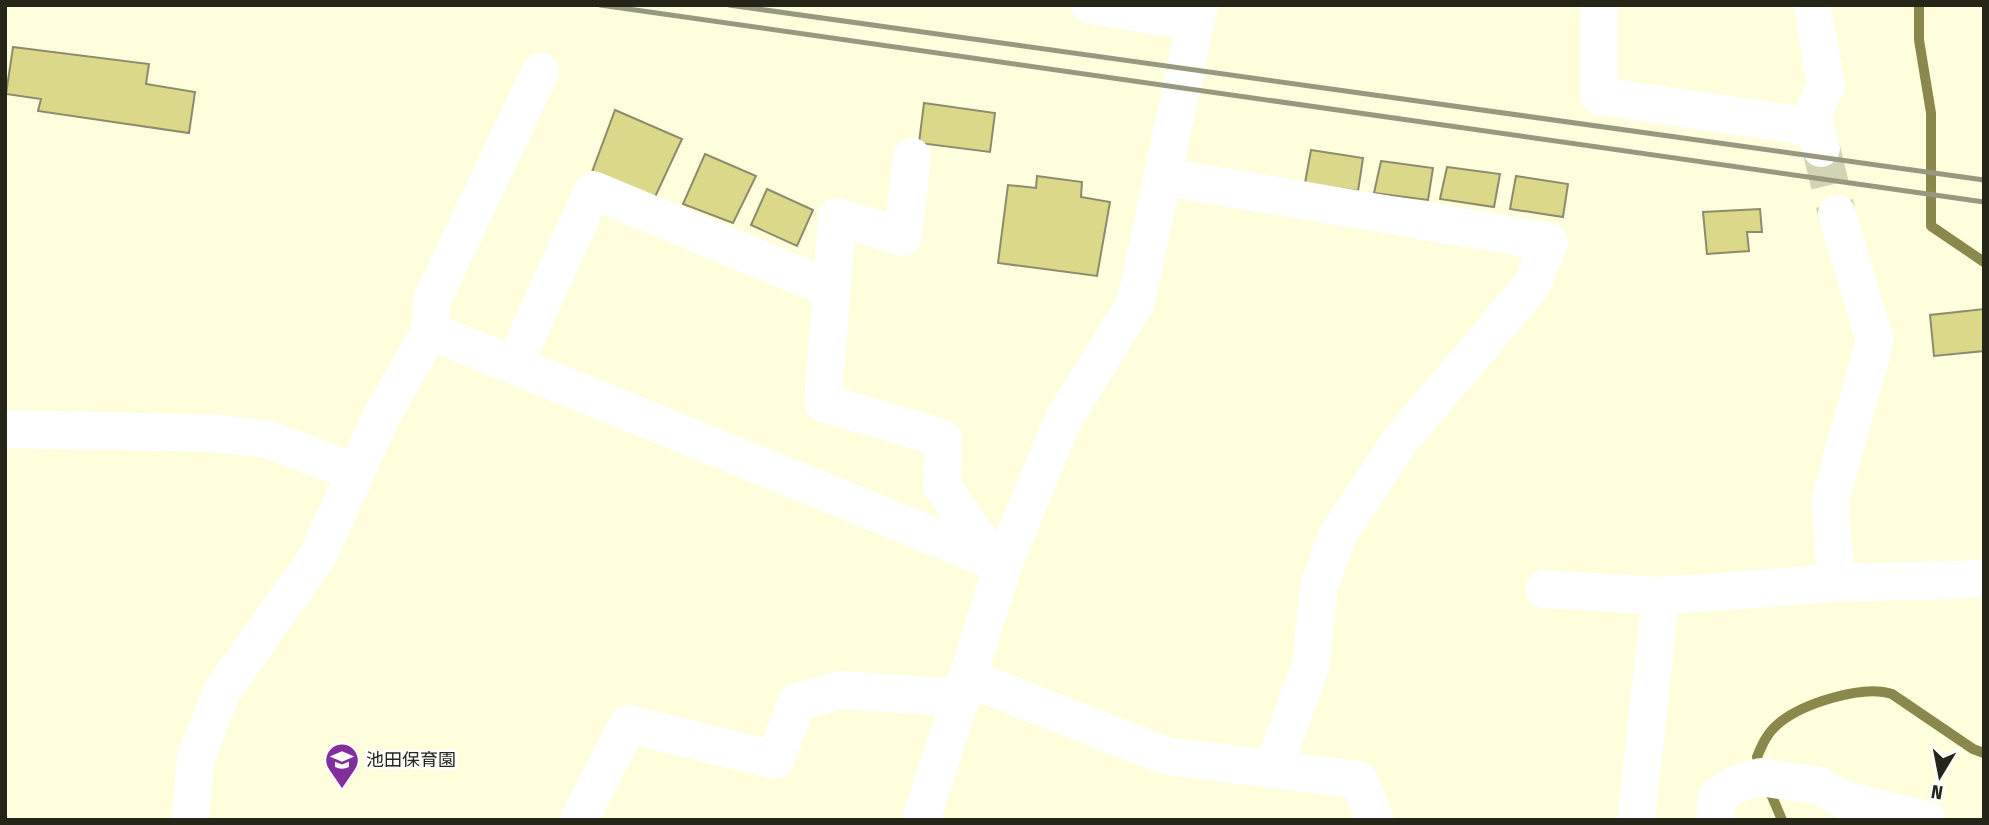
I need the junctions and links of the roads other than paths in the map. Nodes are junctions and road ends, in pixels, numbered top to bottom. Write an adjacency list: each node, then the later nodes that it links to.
1 (1090, 5): 4 (street)
2 (1599, 5): 3 (street)
3 (1812, 5)
4 (1197, 13): 7 (street)
5 (540, 72): 10 (street)
6 (912, 157): 9 (street)
7 (1165, 177): 14 (street); 20 (street)
8 (1837, 214): 16 (street)
9 (831, 289): 11 (street); 14 (street)
10 (430, 331): 11 (street); 13 (street)
11 (514, 365): 14 (street)
12 (5, 429): 13 (street)
13 (355, 472): 22 (street)
14 (999, 560): 19 (street)
15 (1984, 579): 16 (street)
16 (1836, 583): 18 (street)
17 (1544, 589): 18 (street)
18 (1661, 596): 27 (street)
19 (965, 688): 20 (street); 23 (street); 24 (street)
20 (1273, 769): 21 (street)
21 (1359, 780): 25 (street); 26 (street)
22 (190, 820)
23 (579, 820)
24 (921, 820)
25 (1346, 820)
26 (1375, 820)
27 (1636, 820)
28 (1715, 820): 29 (street)
29 (1927, 820)

